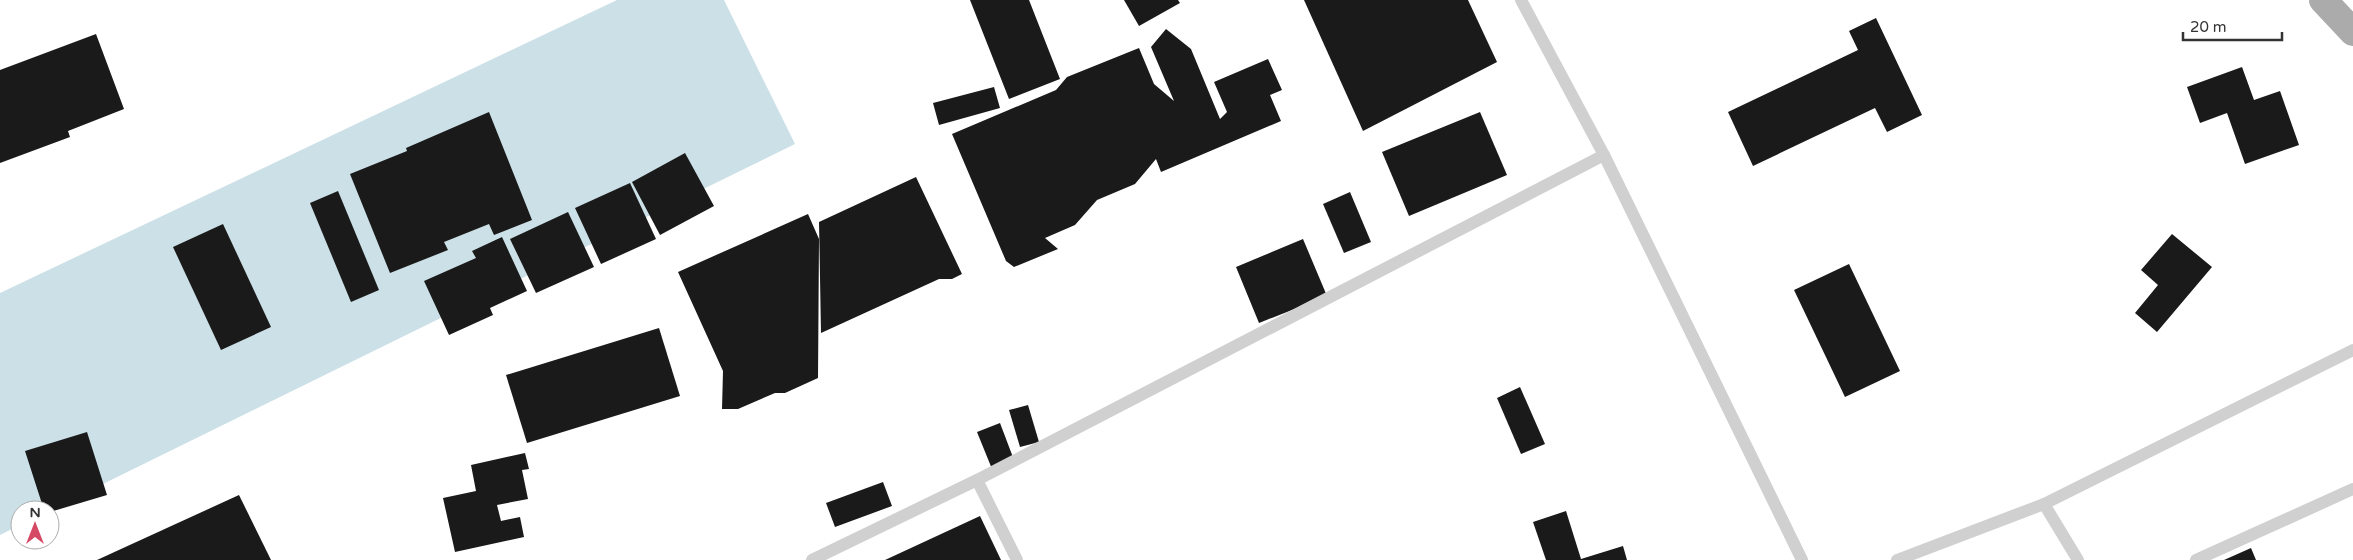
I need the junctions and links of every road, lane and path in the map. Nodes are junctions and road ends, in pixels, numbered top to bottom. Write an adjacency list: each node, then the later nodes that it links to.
1 (1521, 0): 4 (lane)
2 (2323, 0): 3 (main road)
3 (2353, 32)
4 (1604, 155): 6 (lane); 11 (lane)
5 (2353, 350): 8 (lane)
6 (977, 480): 9 (lane); 10 (lane)
7 (2353, 489): 14 (lane)
8 (2044, 504): 12 (lane); 13 (lane)
9 (812, 560)
10 (1017, 560)
11 (1802, 560)
12 (1897, 560)
13 (2078, 560)
14 (2196, 560)

